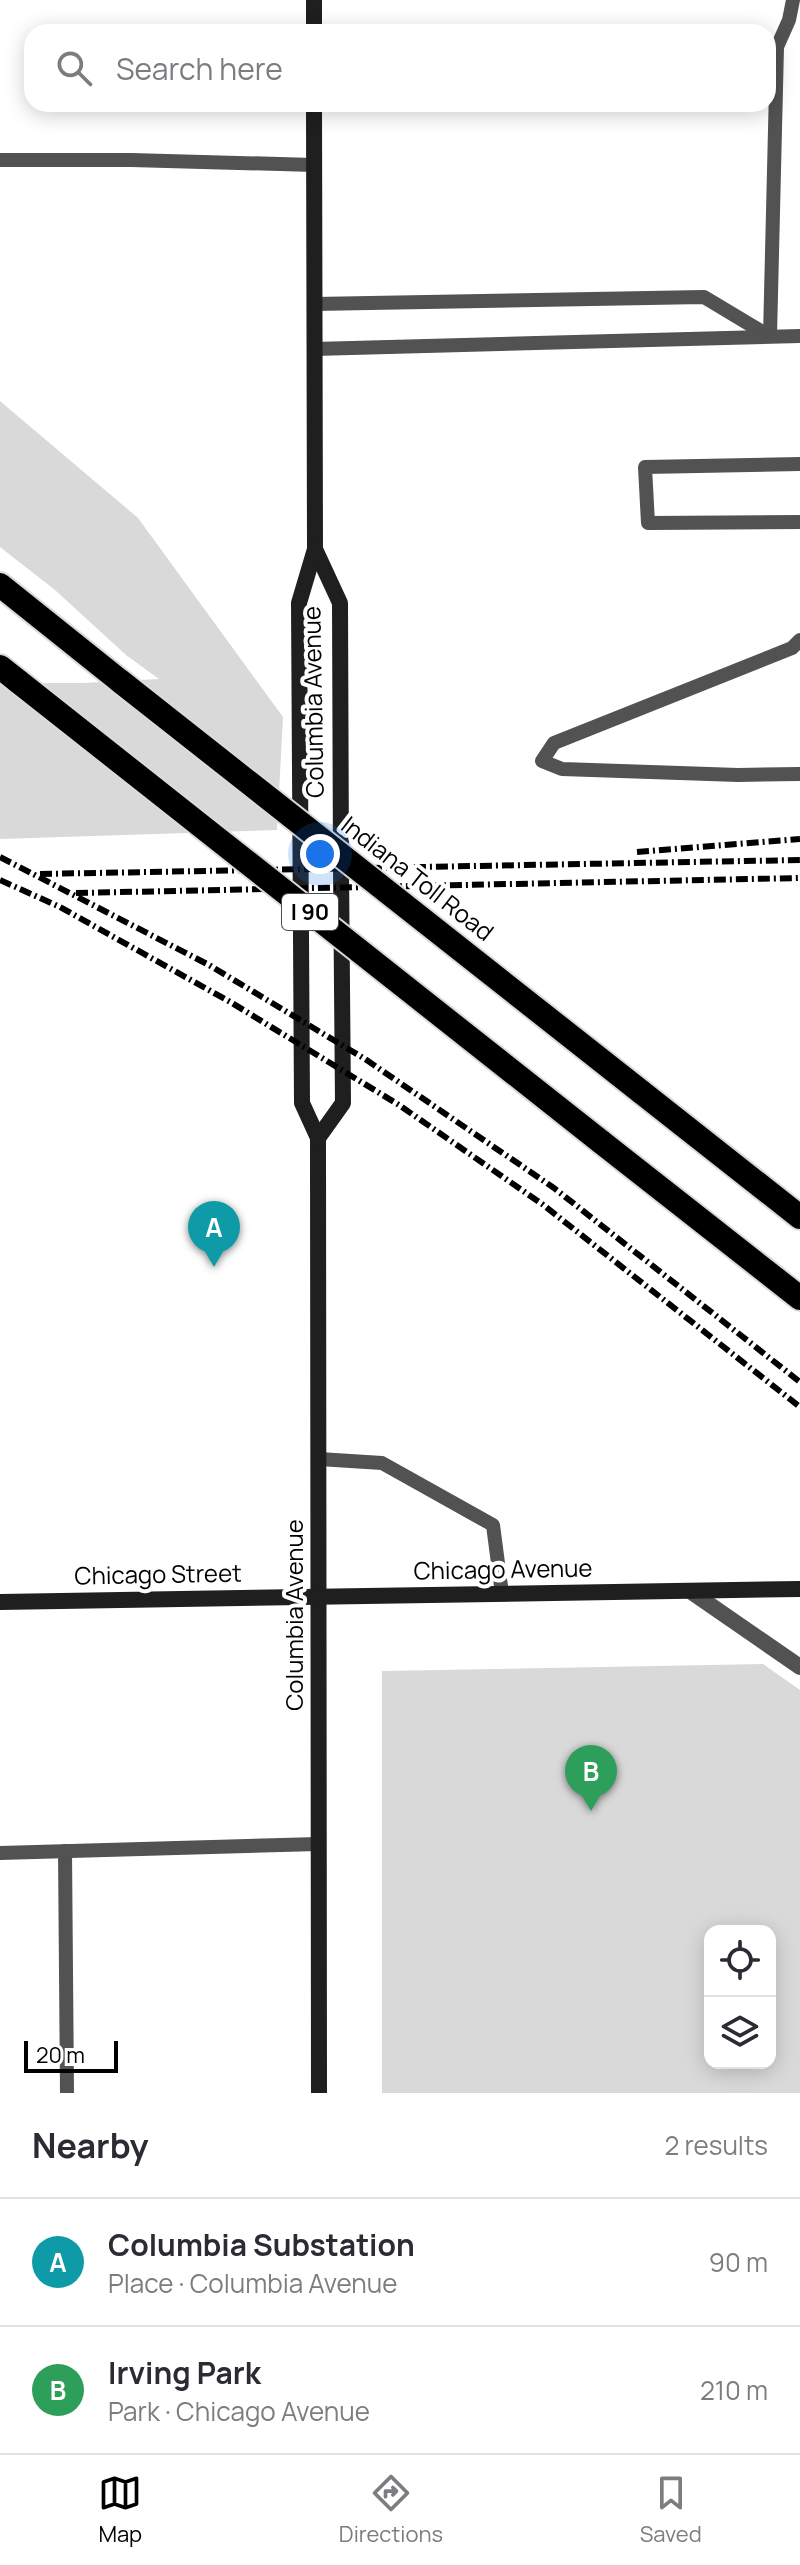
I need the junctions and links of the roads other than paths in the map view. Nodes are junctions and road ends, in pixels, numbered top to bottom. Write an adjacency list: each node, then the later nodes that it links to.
1 (314, 0): 3 (street)
2 (793, 0): 4 (lane)
3 (314, 24)
4 (776, 88)
5 (314, 112): 8 (street, Columbia Avenue)
6 (775, 112): 10 (lane)
7 (0, 160): 8 (lane)
8 (314, 165): 9 (street, Columbia Avenue)
9 (314, 304): 10 (lane); 12 (street, Columbia Avenue)
10 (770, 336): 11 (lane); 12 (lane)
11 (800, 336)
12 (314, 349): 15 (street, Columbia Avenue)
13 (800, 464): 14 (lane)
14 (800, 522)
15 (315, 549): 20 (street, Columbia Avenue); 20 (street, Columbia Avenue)
16 (0, 585): 21 (highway, Indiana Toll Road / I 90, bridge)
17 (797, 647): 19 (lane)
18 (0, 667): 22 (highway, I 90, bridge)
19 (800, 774)
20 (318, 1138): 23 (street, Columbia Avenue)
21 (800, 1217)
22 (800, 1298)
23 (319, 1459): 26 (lane); 27 (street, Columbia Avenue)
24 (800, 1589): 25 (street)
25 (690, 1591): 26 (street, Chicago Avenue); 29 (street)
26 (502, 1594): 27 (street, Chicago Avenue)
27 (318, 1597): 28 (street, Chicago Street); 30 (street, Columbia Avenue)
28 (0, 1602)
29 (800, 1667)
30 (318, 1844): 31 (lane); 34 (street, Columbia Avenue)
31 (65, 1851): 32 (lane); 33 (lane)
32 (0, 1853)
33 (67, 2093)
34 (319, 2093)

